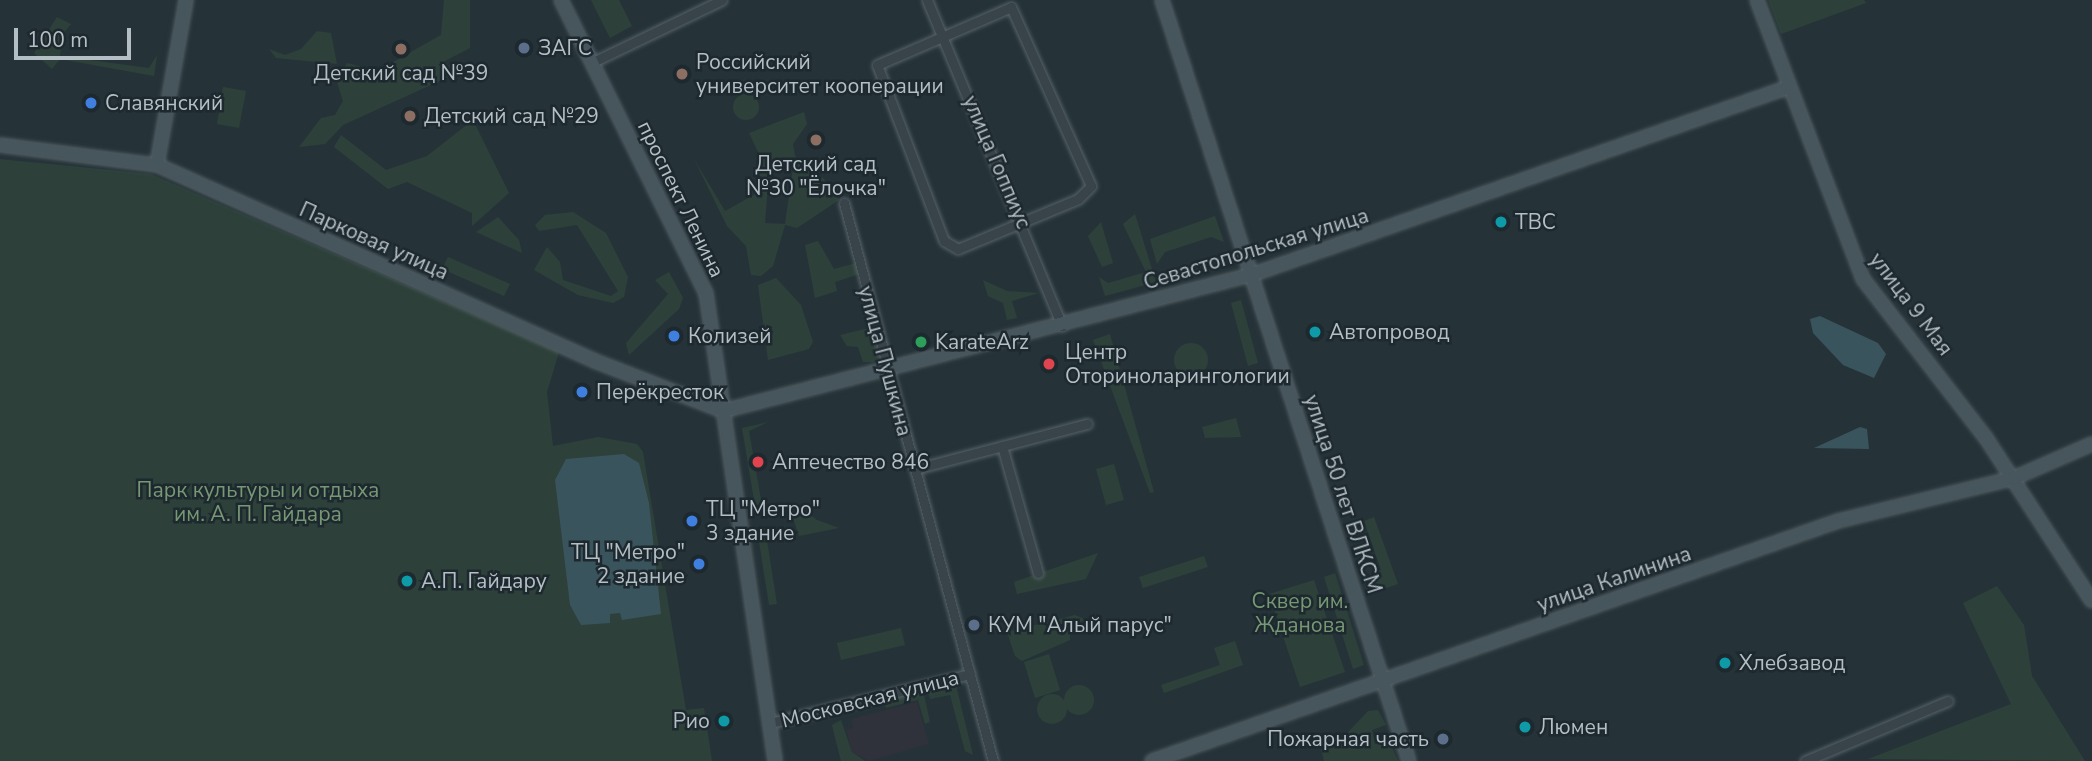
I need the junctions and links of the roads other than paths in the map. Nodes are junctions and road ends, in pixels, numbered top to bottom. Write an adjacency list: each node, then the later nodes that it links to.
1 (186, 0): 11 (street)
2 (561, 0): 8 (street, проспект Ленина)
3 (722, 0): 8 (street)
4 (927, 0): 7 (street, улица Гоппиус)
5 (1162, 0): 14 (street, улица 50 лет ВЛКСМ)
6 (1757, 0): 9 (street, улица 9 Мая)
7 (943, 35): 13 (street, улица Гоппиус); 13 (street); 13 (street)
8 (593, 62): 17 (street, проспект Ленина)
9 (1789, 87): 14 (street, Севастопольская улица); 22 (street, улица 9 Мая)
10 (0, 145): 11 (street, Парковая улица)
11 (157, 165): 17 (street, Парковая улица)
12 (844, 203): 16 (street, улица Пушкина)
13 (1024, 223): 15 (street, улица Гоппиус)
14 (1254, 274): 15 (street, Севастопольская улица); 26 (street, улица 50 лет ВЛКСМ)
15 (1062, 326): 16 (street, Севастопольская улица)
16 (887, 372): 17 (street, Севастопольская улица); 21 (street, улица Пушкина)
17 (723, 411): 28 (street, проспект Ленина)
18 (1087, 424): 20 (street)
19 (2092, 444): 22 (street, улица Калинина)
20 (1002, 446): 21 (street); 23 (street)
21 (915, 469): 25 (street, улица Пушкина)
22 (2014, 478): 24 (street, улица 9 Мая); 26 (street, улица Калинина)
23 (1038, 573)
24 (2092, 601)
25 (970, 674): 28 (street, Московская улица); 30 (street, улица Пушкина)
26 (1383, 680): 31 (street, улица Калинина); 32 (street, улица 50 лет ВЛКСМ)
27 (1948, 701): 33 (street)
28 (770, 723): 29 (street, проспект Ленина)
29 (775, 761)
30 (993, 761)
31 (1152, 761)
32 (1409, 761)
33 (1805, 761)

